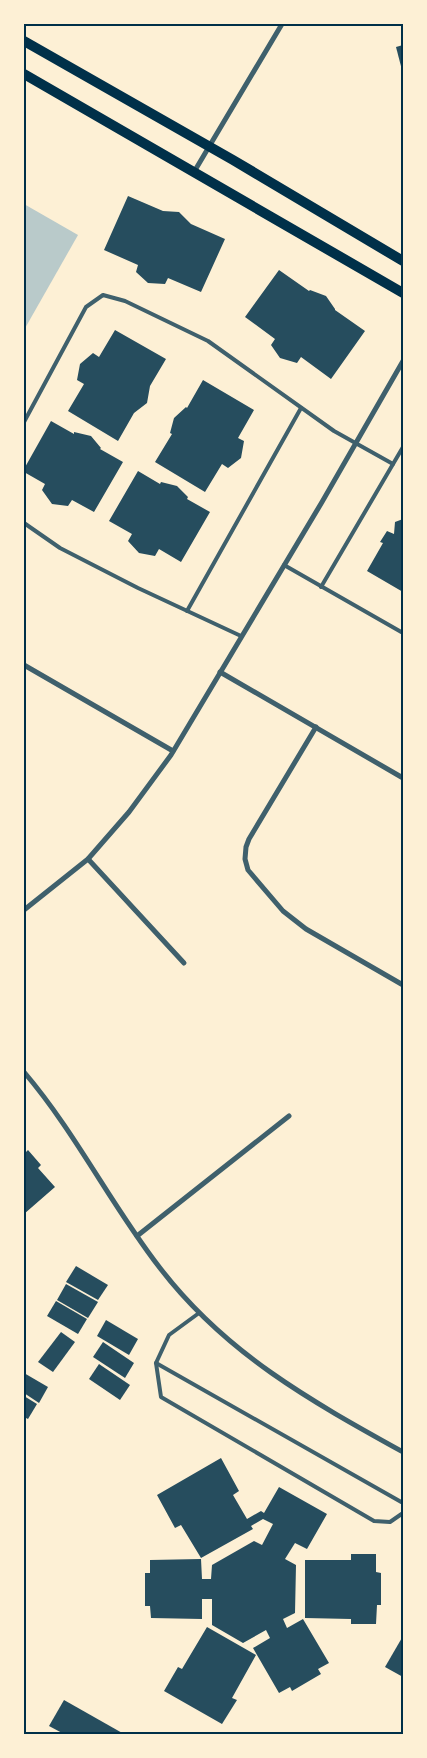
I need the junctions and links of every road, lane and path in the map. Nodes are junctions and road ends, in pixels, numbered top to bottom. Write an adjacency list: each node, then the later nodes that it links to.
1 (282, 24): 4 (street)
2 (24, 41): 4 (main road)
3 (24, 74): 5 (main road)
4 (209, 147): 5 (street); 6 (main road)
5 (194, 173): 7 (main road)
6 (403, 261)
7 (403, 293)
8 (403, 360): 11 (street)
9 (301, 408): 10 (lane); 11 (lane); 17 (lane)
10 (24, 422)
11 (356, 443): 13 (lane); 15 (street)
12 (403, 447): 13 (lane)
13 (393, 464): 16 (lane)
14 (24, 523): 17 (lane)
15 (284, 565): 16 (lane); 19 (street)
16 (321, 587): 18 (lane)
17 (187, 611): 19 (lane)
18 (403, 633)
19 (241, 636): 21 (street)
20 (24, 665): 23 (street)
21 (220, 672): 22 (street); 23 (street)
22 (316, 727): 24 (street); 28 (street)
23 (173, 751): 25 (street)
24 (403, 778)
25 (88, 858): 26 (street); 27 (street)
26 (24, 910)
27 (184, 963)
28 (403, 986)
29 (24, 1072): 31 (street)
30 (289, 1116): 31 (street)
31 (137, 1236): 32 (street)
32 (199, 1313): 33 (lane); 34 (street)
33 (156, 1363): 35 (lane); 36 (lane)
34 (403, 1452)
35 (403, 1503)
36 (403, 1513)

